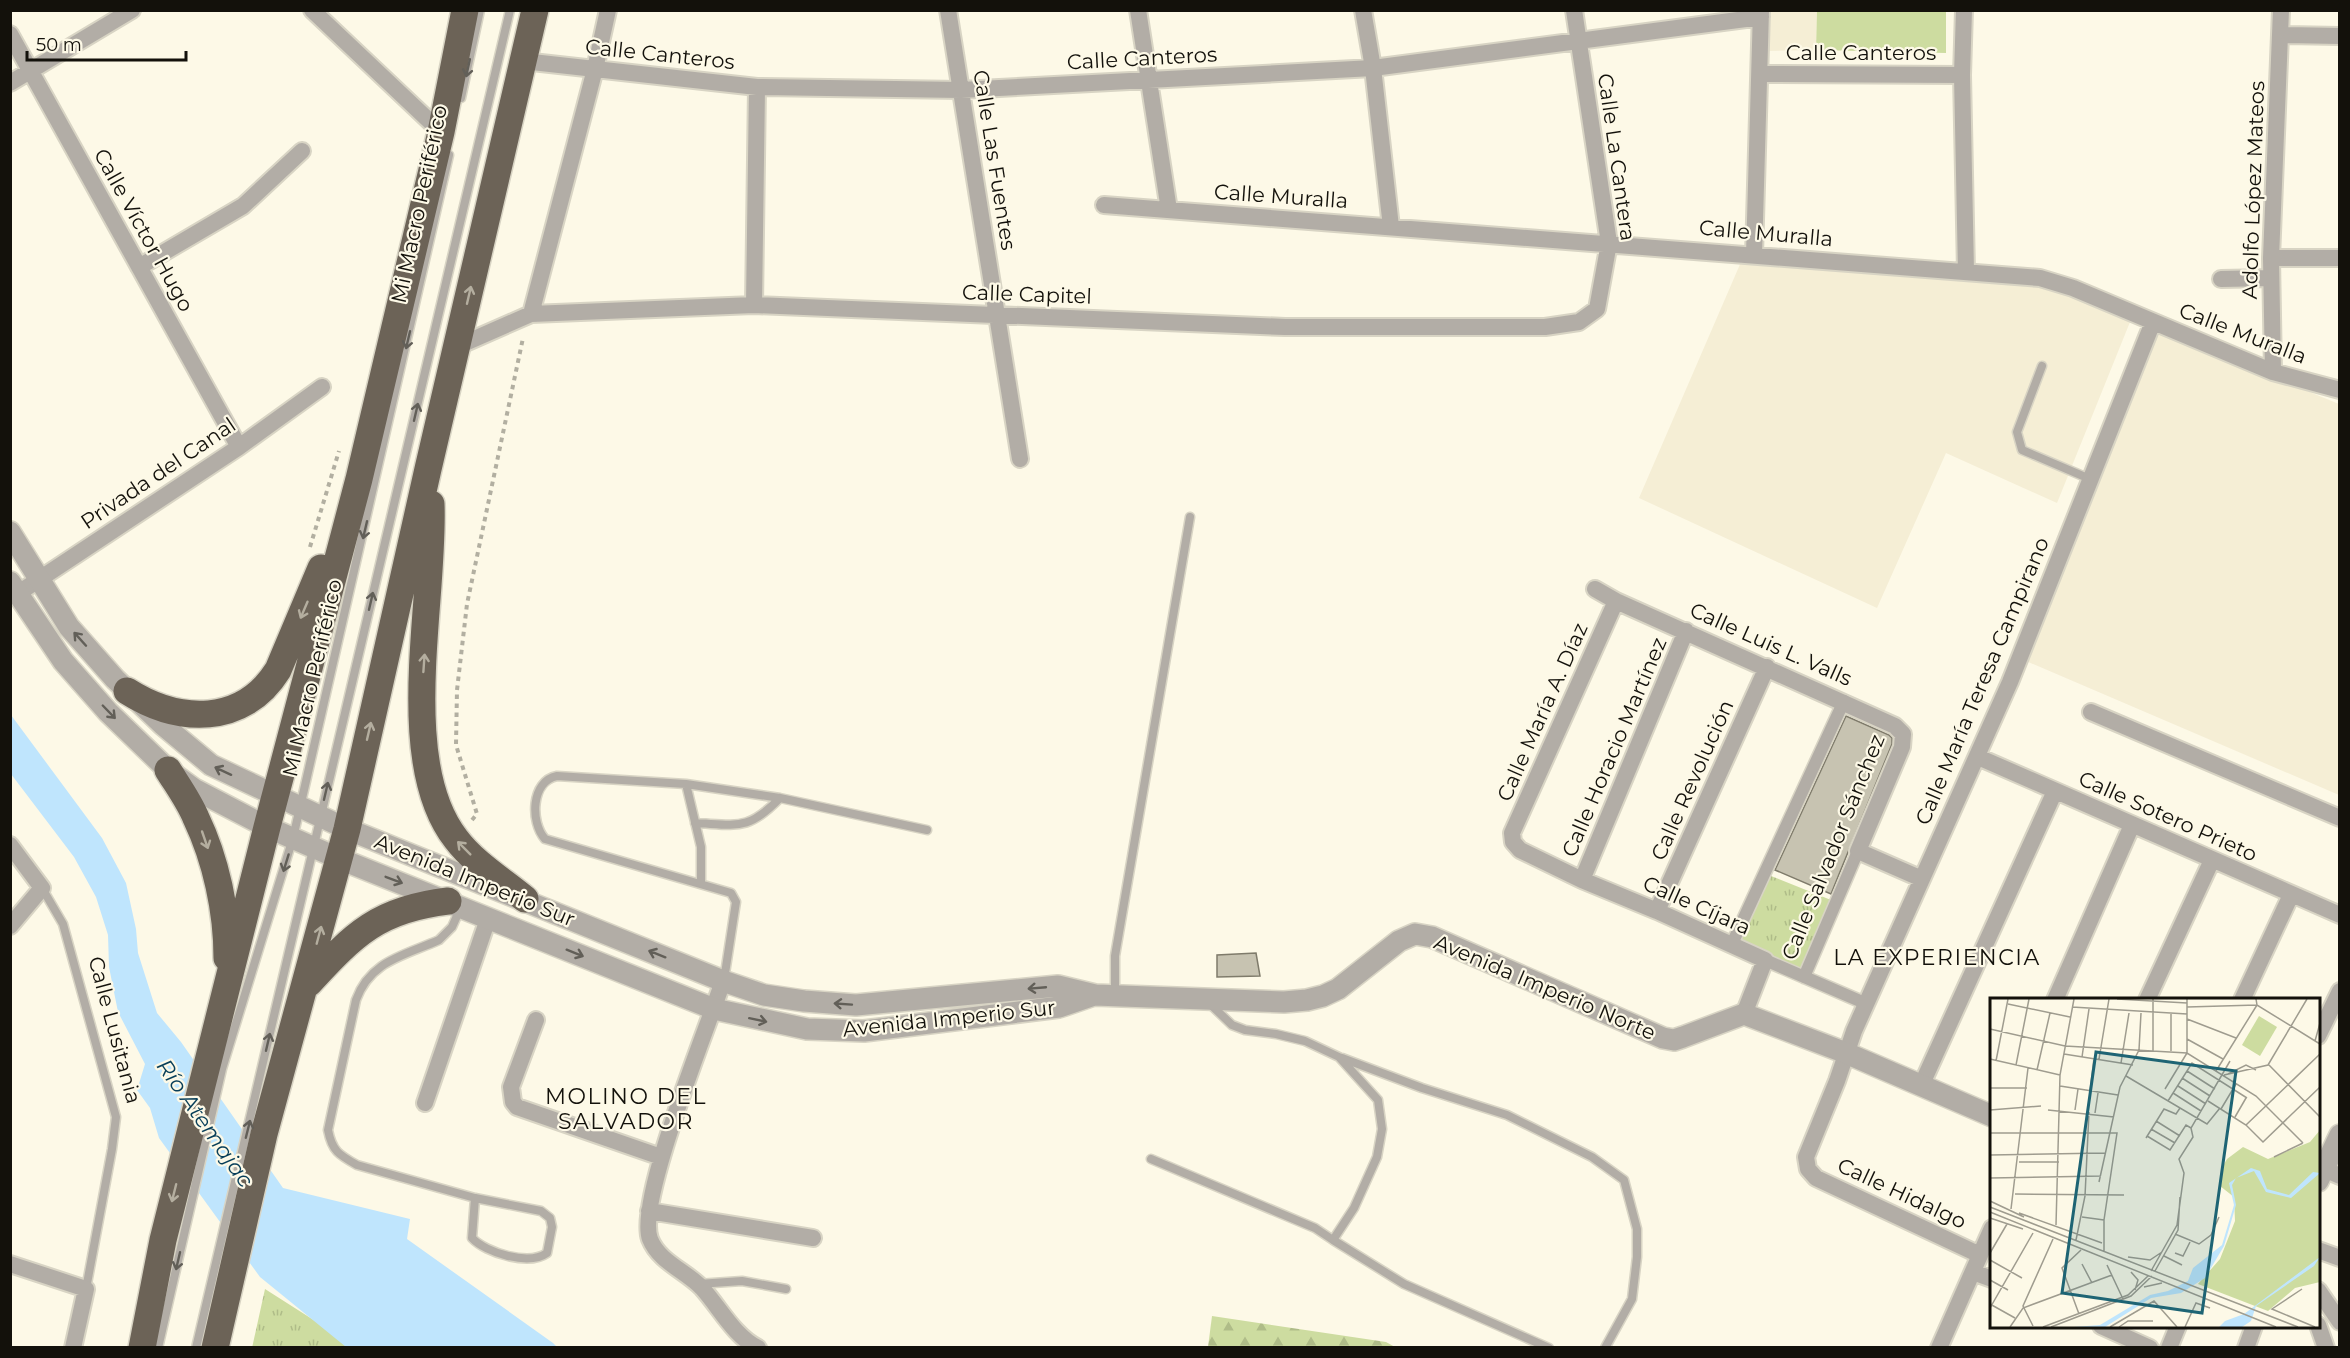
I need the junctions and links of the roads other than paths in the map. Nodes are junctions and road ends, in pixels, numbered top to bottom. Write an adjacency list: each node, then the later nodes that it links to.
1 (132, 10): 22 (street)
2 (312, 10): 30 (street)
3 (465, 10): 30 (highway)
4 (480, 10): 29 (lane, Mi Macro Periférico, one-way to 29)
5 (510, 10): 77 (lane, Mi Macro Periférico, one-way to 5)
6 (535, 10): 19 (highway)
7 (608, 10): 21 (street)
8 (948, 10): 28 (street, Calle Las Fuentes)
9 (1138, 10): 25 (street)
10 (1363, 10): 20 (street)
11 (1574, 10): 18 (street, Calle La Cantera)
12 (1964, 10): 24 (street)
13 (2280, 10): 16 (street, Adolfo López Mateos)
14 (1761, 14): 18 (street, Calle Canteros); 23 (street)
15 (10, 34): 22 (street, Calle Víctor Hugo)
16 (2280, 35): 17 (street); 37 (street, Adolfo López Mateos)
17 (2340, 36)
18 (1578, 41): 20 (street, Calle Canteros); 35 (street, Calle La Cantera)
19 (523, 61): 21 (street, Calle Canteros); 48 (highway, one-way to 19)
20 (1373, 68): 25 (street, Calle Canteros); 34 (street)
21 (595, 69): 27 (street, Calle Canteros); 45 (street)
22 (30, 71): 26 (street); 39 (street, Calle Víctor Hugo)
23 (1760, 74): 24 (street, Calle Canteros); 36 (street)
24 (1962, 75): 40 (street)
25 (1149, 81): 28 (street, Calle Canteros); 33 (street)
26 (10, 83)
27 (757, 87): 28 (street, Calle Canteros); 43 (street)
28 (961, 90): 46 (street, Calle Las Fuentes)
29 (458, 112)
30 (446, 139): 56 (highway); 76 (lane, Mi Macro Periférico, one-way to 76)
31 (302, 151): 39 (street)
32 (1104, 205): 33 (street, Calle Muralla)
33 (1169, 210): 34 (street, Calle Muralla)
34 (1391, 227): 35 (street, Calle Muralla)
35 (1609, 243): 36 (street, Calle Muralla); 44 (street, Calle La Cantera)
36 (1754, 255): 40 (street, Calle Muralla)
37 (2271, 258): 38 (street); 41 (street, Adolfo López Mateos)
38 (2340, 258)
39 (139, 267): 53 (street, Calle Víctor Hugo)
40 (1966, 272): 47 (street, Calle Muralla)
41 (2271, 278): 42 (street); 50 (street, Adolfo López Mateos)
42 (2221, 279)
43 (754, 305): 45 (street, Calle Capitel); 46 (street, Calle Capitel)
44 (1597, 309): 46 (street, Calle Capitel)
45 (531, 314): 48 (street, Calle Capitel)
46 (997, 315): 54 (street, Calle Las Fuentes)
47 (2153, 322): 50 (street, Calle Muralla); 57 (street, Calle María Teresa Campirano)
48 (456, 347): 55 (highway)
49 (2042, 366): 57 (lane)
50 (2273, 372): 52 (street, Calle Muralla)
51 (322, 387): 53 (street, Privada del Canal)
52 (2340, 390)
53 (239, 447): 60 (street, Privada del Canal)
54 (1020, 459)
55 (428, 469): 82 (highway, one-way to 55); 96 (highway, one-way to 55)
56 (359, 479): 66 (highway, one-way to 66); 74 (highway)
57 (2090, 479): 70 (street, Calle María Teresa Campirano)
58 (1190, 518): 109 (lane)
59 (10, 532): 60 (street, Avenida Imperio Sur)
60 (40, 580): 61 (street, Privada del Canal); 66 (street, Avenida Imperio Sur, one-way to 60)
61 (14, 588): 71 (street, Avenida Imperio Sur, one-way to 71)
62 (1595, 589): 63 (street, Calle Luis L. Valls)
63 (1616, 601): 64 (street, Calle Luis L. Valls); 85 (street, Calle María A. Díaz)
64 (1686, 631): 65 (street, Calle Luis L. Valls); 92 (street, Calle Horacio Martínez)
65 (1767, 667): 67 (street, Calle Luis L. Valls); 98 (street, Calle Revolución)
66 (127, 691): 74 (street, Avenida Imperio Sur, one-way to 66)
67 (1844, 701): 69 (street, Calle Luis L. Valls); 102 (street)
68 (2091, 712): 78 (street)
69 (1903, 735): 88 (street, Calle Salvador Sánchez)
70 (1978, 757): 73 (street, Calle Sotero Prieto); 91 (street, Calle María Teresa Campirano)
71 (168, 770): 81 (street, Avenida Imperio Sur); 107 (highway, one-way to 107)
72 (686, 784): 75 (lane); 79 (lane); 93 (lane)
73 (2055, 791): 80 (street, Calle Sotero Prieto); 122 (street)
74 (276, 796): 76 (street, Avenida Imperio Sur); 81 (highway)
75 (780, 798): 79 (lane); 83 (lane)
76 (300, 808): 77 (street, Avenida Imperio Sur); 84 (lane, Mi Macro Periférico)
77 (320, 817): 82 (street, Avenida Imperio Sur); 87 (lane, Mi Macro Periférico)
78 (2340, 818)
79 (695, 823): 93 (lane)
80 (2132, 825): 90 (street, Calle Sotero Prieto); 110 (street)
81 (267, 827): 84 (street, Avenida Imperio Sur); 107 (highway)
82 (347, 829): 89 (highway); 96 (street, Avenida Imperio Sur)
83 (927, 830)
84 (293, 838): 87 (street, Avenida Imperio Sur); 121 (lane, Mi Macro Periférico, one-way to 121)
85 (1513, 842): 92 (street, Calle Cíjara)
86 (10, 845): 94 (street, Calle Lusitania)
87 (313, 847): 89 (street, Avenida Imperio Sur); 137 (lane, Mi Macro Periférico, one-way to 87)
88 (1858, 851): 91 (street); 104 (street, Calle Salvador Sánchez)
89 (340, 859): 97 (street, Avenida Imperio Sur, one-way to 97); 106 (highway, one-way to 89)
90 (2212, 860): 95 (street, Calle Sotero Prieto); 111 (street)
91 (1922, 879): 114 (street, Calle María Teresa Campirano)
92 (1582, 880): 98 (street, Calle Cíjara)
93 (700, 884): 105 (lane)
94 (42, 888): 101 (street); 143 (lane, Calle Lusitania)
95 (2291, 894): 99 (street, Calle Sotero Prieto); 112 (street)
96 (525, 899): 105 (street, Avenida Imperio Sur, one-way to 96)
97 (455, 904): 100 (street, Avenida Imperio Sur); 106 (highway); 130 (lane)
98 (1658, 911): 102 (street, Calle Cíjara)
99 (2340, 915)
100 (488, 919): 115 (street, Avenida Imperio Sur, one-way to 115); 123 (street)
101 (10, 926)
102 (1731, 946): 103 (street, Calle Cíjara)
103 (1766, 960): 104 (street, Calle Cíjara); 116 (street)
104 (1804, 977): 114 (street, Calle Cíjara)
105 (723, 981): 109 (street, Avenida Imperio Sur, one-way to 105); 115 (street)
106 (304, 989): 137 (highway)
107 (227, 991): 121 (highway)
108 (2340, 991): 118 (street)
109 (1105, 995): 113 (street, Avenida Imperio Norte); 115 (street, Avenida Imperio Sur, one-way to 109)
110 (2055, 998)
111 (2148, 998)
112 (2242, 998)
113 (1207, 1001): 116 (street, Avenida Imperio Norte); 120 (lane)
114 (1867, 1004): 119 (street, Calle María Teresa Campirano)
115 (714, 1009): 126 (street)
116 (1744, 1014): 119 (street)
117 (536, 1020): 126 (street)
118 (2320, 1034)
119 (1846, 1053): 122 (street); 128 (street, Calle María Teresa Campirano)
120 (1339, 1056): 134 (lane); 158 (lane)
121 (216, 1062): 152 (highway, one-way to 152); 153 (lane, Mi Macro Periférico, one-way to 153)
122 (1921, 1086): 124 (street)
123 (425, 1103)
124 (1990, 1115)
125 (2340, 1135): 129 (street)
126 (661, 1157): 131 (street)
127 (1150, 1159): 134 (lane)
128 (1808, 1169): 136 (street, Calle Hidalgo)
129 (2327, 1175)
130 (475, 1198): 130 (lane)
131 (649, 1211): 133 (street); 142 (street)
132 (1990, 1232): 136 (street)
133 (813, 1238)
134 (1333, 1240): 157 (lane)
135 (2320, 1250): 138 (street)
136 (1980, 1255): 140 (street)
137 (226, 1258): 154 (lane, Mi Macro Periférico); 155 (highway)
138 (2340, 1258)
139 (10, 1264): 143 (street)
140 (1973, 1272): 141 (street); 159 (street)
141 (1990, 1279)
142 (698, 1284): 144 (lane); 156 (street)
143 (86, 1289): 151 (street, Calle Lusitania)
144 (786, 1289)
145 (2320, 1292): 146 (street)
146 (2340, 1322)
147 (2106, 1328): 160 (street)
148 (2177, 1328): 161 (street)
149 (2253, 1328): 162 (street)
150 (2320, 1328): 163 (street)
151 (73, 1347)
152 (142, 1347)
153 (158, 1347)
154 (196, 1347)
155 (215, 1347)
156 (758, 1347)
157 (1549, 1347)
158 (1605, 1347)
159 (1939, 1347)
160 (2150, 1347)
161 (2169, 1347)
162 (2246, 1347)
163 (2326, 1347)

